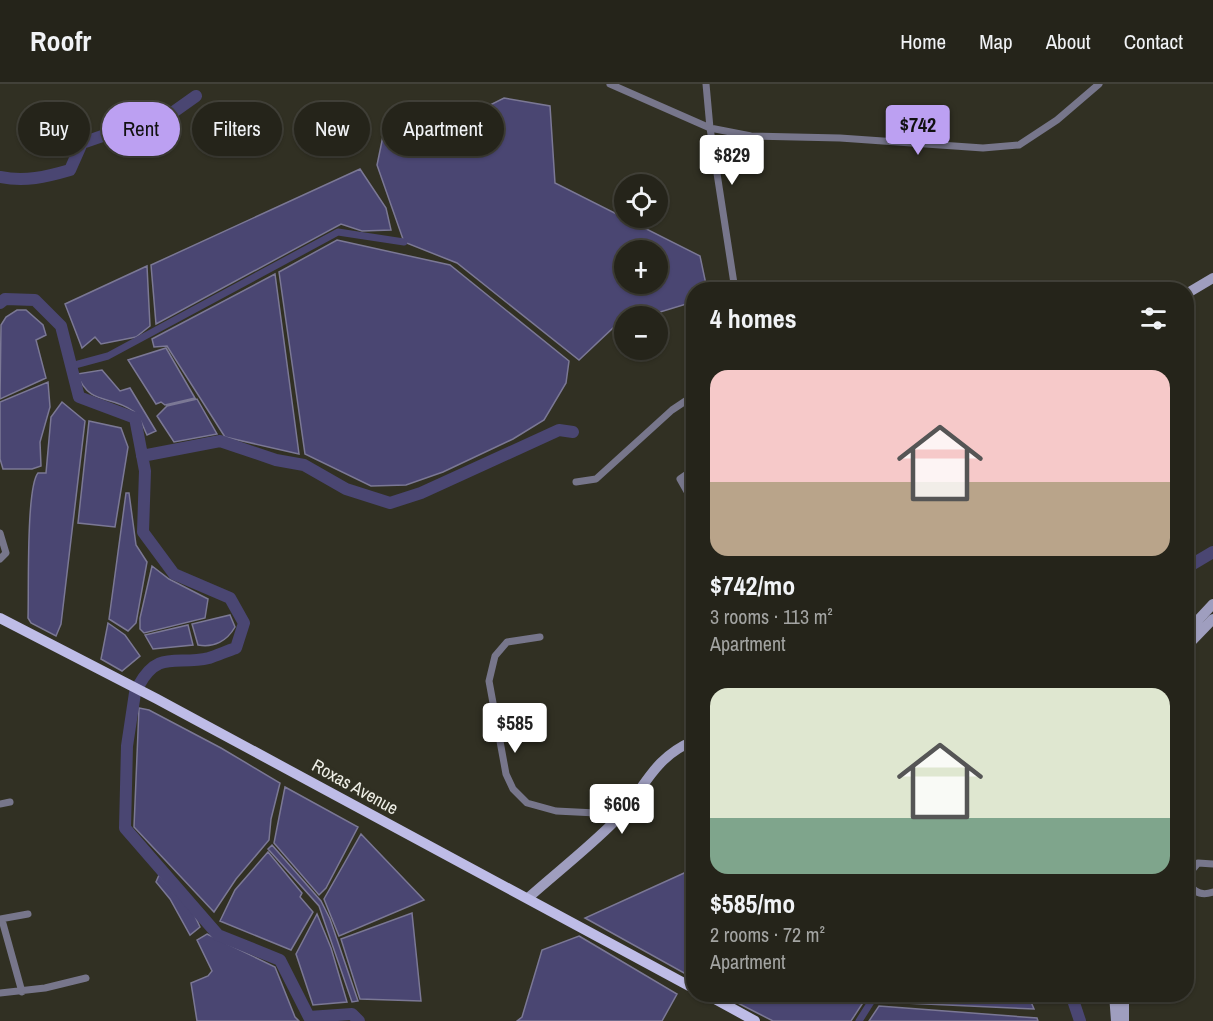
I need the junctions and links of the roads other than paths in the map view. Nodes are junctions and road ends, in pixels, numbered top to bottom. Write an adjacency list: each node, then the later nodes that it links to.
1 (610, 84): 4 (street)
2 (706, 84): 5 (street)
3 (1099, 84): 5 (street)
4 (627, 88): 5 (street)
5 (710, 128): 7 (street)
6 (1213, 278): 8 (street)
7 (734, 282)
8 (1194, 289)
9 (686, 401): 11 (street)
10 (686, 475): 12 (street)
11 (576, 482)
12 (686, 490)
13 (0, 533): 14 (street)
14 (0, 559)
15 (1213, 604): 18 (street)
16 (0, 618): 29 (main road, Roxas Avenue)
17 (1213, 619): 20 (street)
18 (1194, 624)
19 (540, 637): 24 (street)
20 (1194, 639)
21 (686, 745): 24 (street)
22 (10, 802): 23 (street)
23 (0, 804)
24 (613, 824): 29 (street)
25 (1213, 864): 26 (street)
26 (1194, 867)
27 (1194, 890): 28 (street)
28 (1213, 892)
29 (528, 898): 33 (main road, Roxas Avenue)
30 (28, 914): 31 (street)
31 (1, 920): 34 (street)
32 (86, 978): 34 (street)
33 (686, 984)
34 (22, 992): 35 (street)
35 (0, 993)
36 (721, 1002): 39 (main road)
37 (1115, 1002): 40 (street)
38 (1124, 1002): 41 (street)
39 (755, 1021)
40 (1116, 1021)
41 (1124, 1021)

